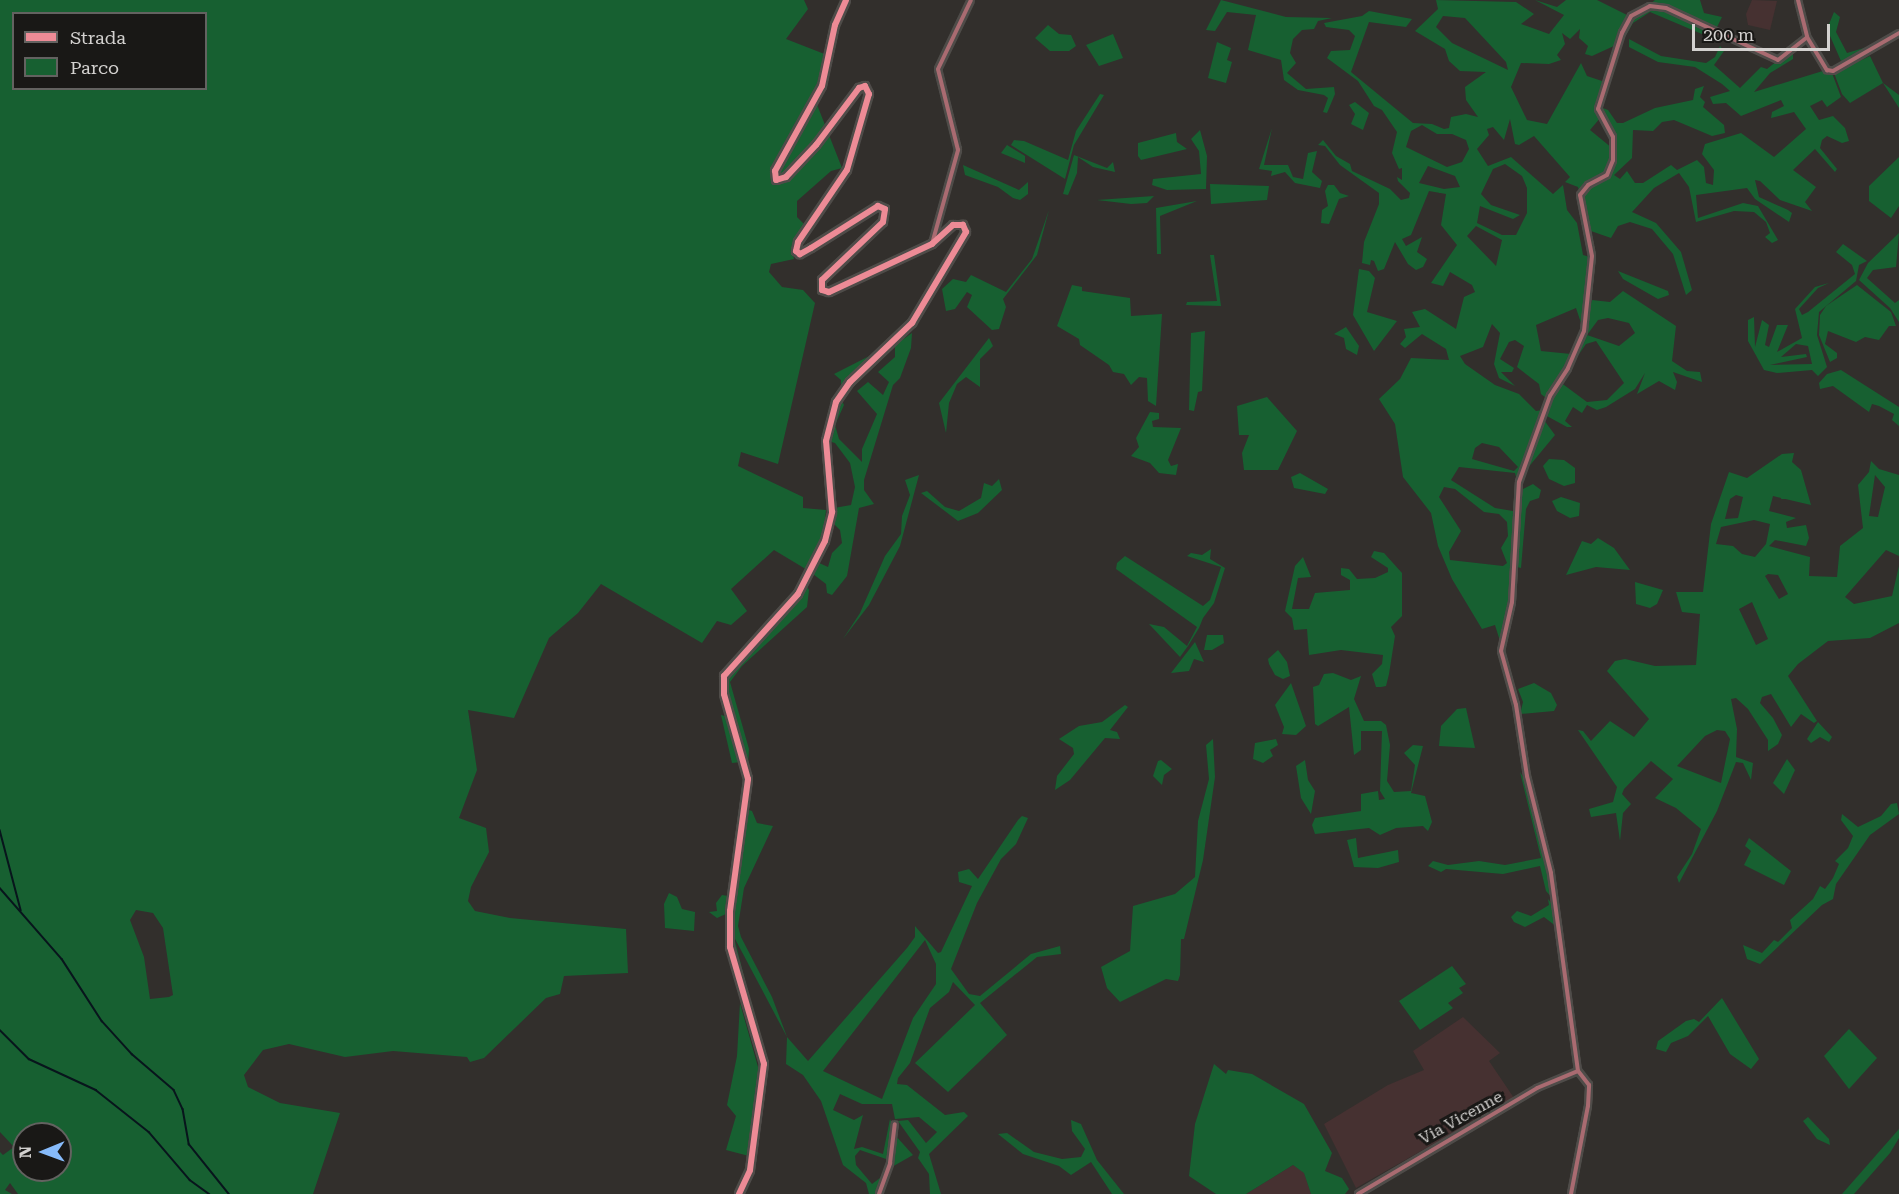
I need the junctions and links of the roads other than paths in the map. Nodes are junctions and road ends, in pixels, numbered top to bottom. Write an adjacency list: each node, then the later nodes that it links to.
1 (846, 0): 6 (main road)
2 (971, 0): 6 (street)
3 (1798, 0): 5 (street)
4 (1899, 33): 5 (street)
5 (1807, 37): 7 (street)
6 (932, 244): 9 (main road)
7 (1578, 1071): 11 (street, Via Vicenne); 12 (street)
8 (895, 1124): 10 (street)
9 (739, 1194)
10 (879, 1194)
11 (1358, 1194)
12 (1570, 1194)

